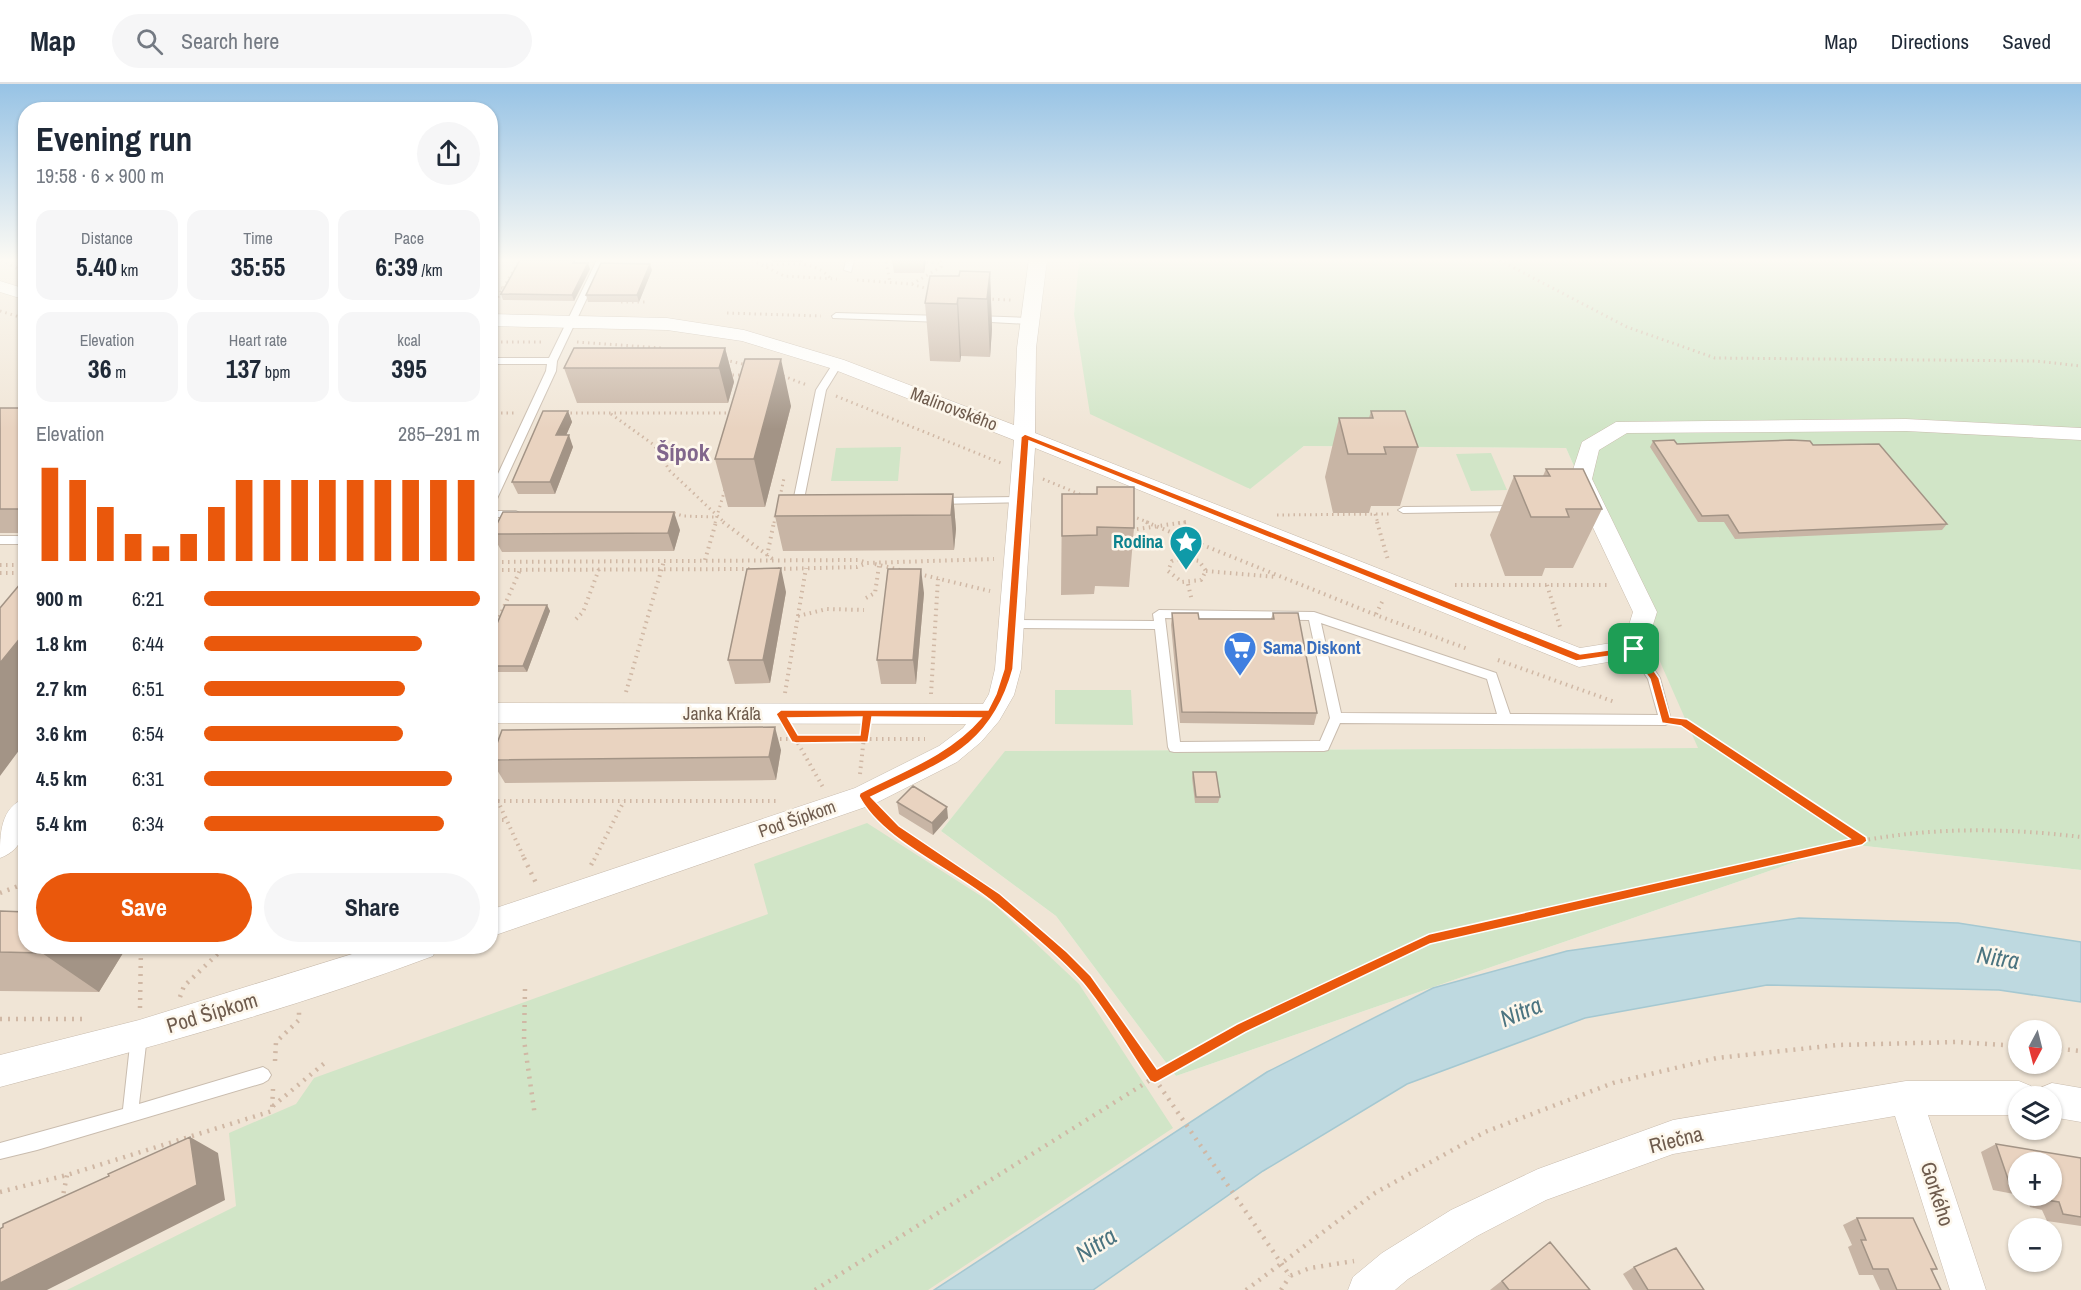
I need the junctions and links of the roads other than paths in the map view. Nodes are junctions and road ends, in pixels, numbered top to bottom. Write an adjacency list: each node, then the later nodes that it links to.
1 (529, 316): 7 (street, Malinovského)
2 (574, 316): 7 (lane)
3 (847, 316): 5 (lane)
4 (1028, 316): 8 (street, Pod Šípkom)
5 (955, 319)
6 (966, 319): 8 (lane)
7 (572, 320): 10 (street, Malinovského); 11 (lane)
8 (1028, 321): 13 (street, Pod Šípkom)
9 (498, 362): 11 (lane)
10 (837, 364): 14 (street, Malinovského); 19 (lane)
11 (552, 366): 12 (lane); 17 (lane)
12 (562, 371)
13 (1024, 411): 14 (street); 16 (street, Pod Šípkom)
14 (991, 423): 16 (street, Malinovského)
15 (2081, 434): 30 (street)
16 (1025, 437): 18 (street, Pod Šípkom); 30 (street, Malinovského)
17 (498, 485)
18 (1020, 500): 20 (lane); 28 (street, Pod Šípkom)
19 (821, 501)
20 (927, 501)
21 (1527, 509): 22 (lane)
22 (1404, 510)
23 (525, 513): 24 (lane)
24 (498, 514)
25 (0, 540): 26 (lane)
26 (18, 540)
27 (1314, 615): 29 (lane); 33 (lane); 34 (lane)
28 (1013, 624): 29 (lane); 32 (street, Pod Šípkom)
29 (1160, 626): 33 (lane)
30 (1634, 649): 34 (lane)
31 (498, 713): 32 (street, Janka Kráľa)
32 (990, 714): 37 (street, Pod Šípkom)
33 (1336, 718): 34 (lane)
34 (1505, 719)
35 (18, 820): 36 (street)
36 (0, 846)
37 (531, 904): 38 (street); 39 (street, Pod Šípkom)
38 (498, 912)
39 (498, 920)
40 (393, 954): 41 (street, Pod Šípkom)
41 (140, 1023): 42 (street, Pod Šípkom); 48 (lane)
42 (0, 1071)
43 (270, 1076): 48 (lane)
44 (1906, 1098): 45 (street, Riečna); 50 (street, Riečna); 51 (street, Gorkého)
45 (2008, 1098)
46 (2062, 1102): 47 (street)
47 (2081, 1105)
48 (130, 1115): 49 (lane)
49 (0, 1151)
50 (1366, 1290)
51 (1968, 1290)

